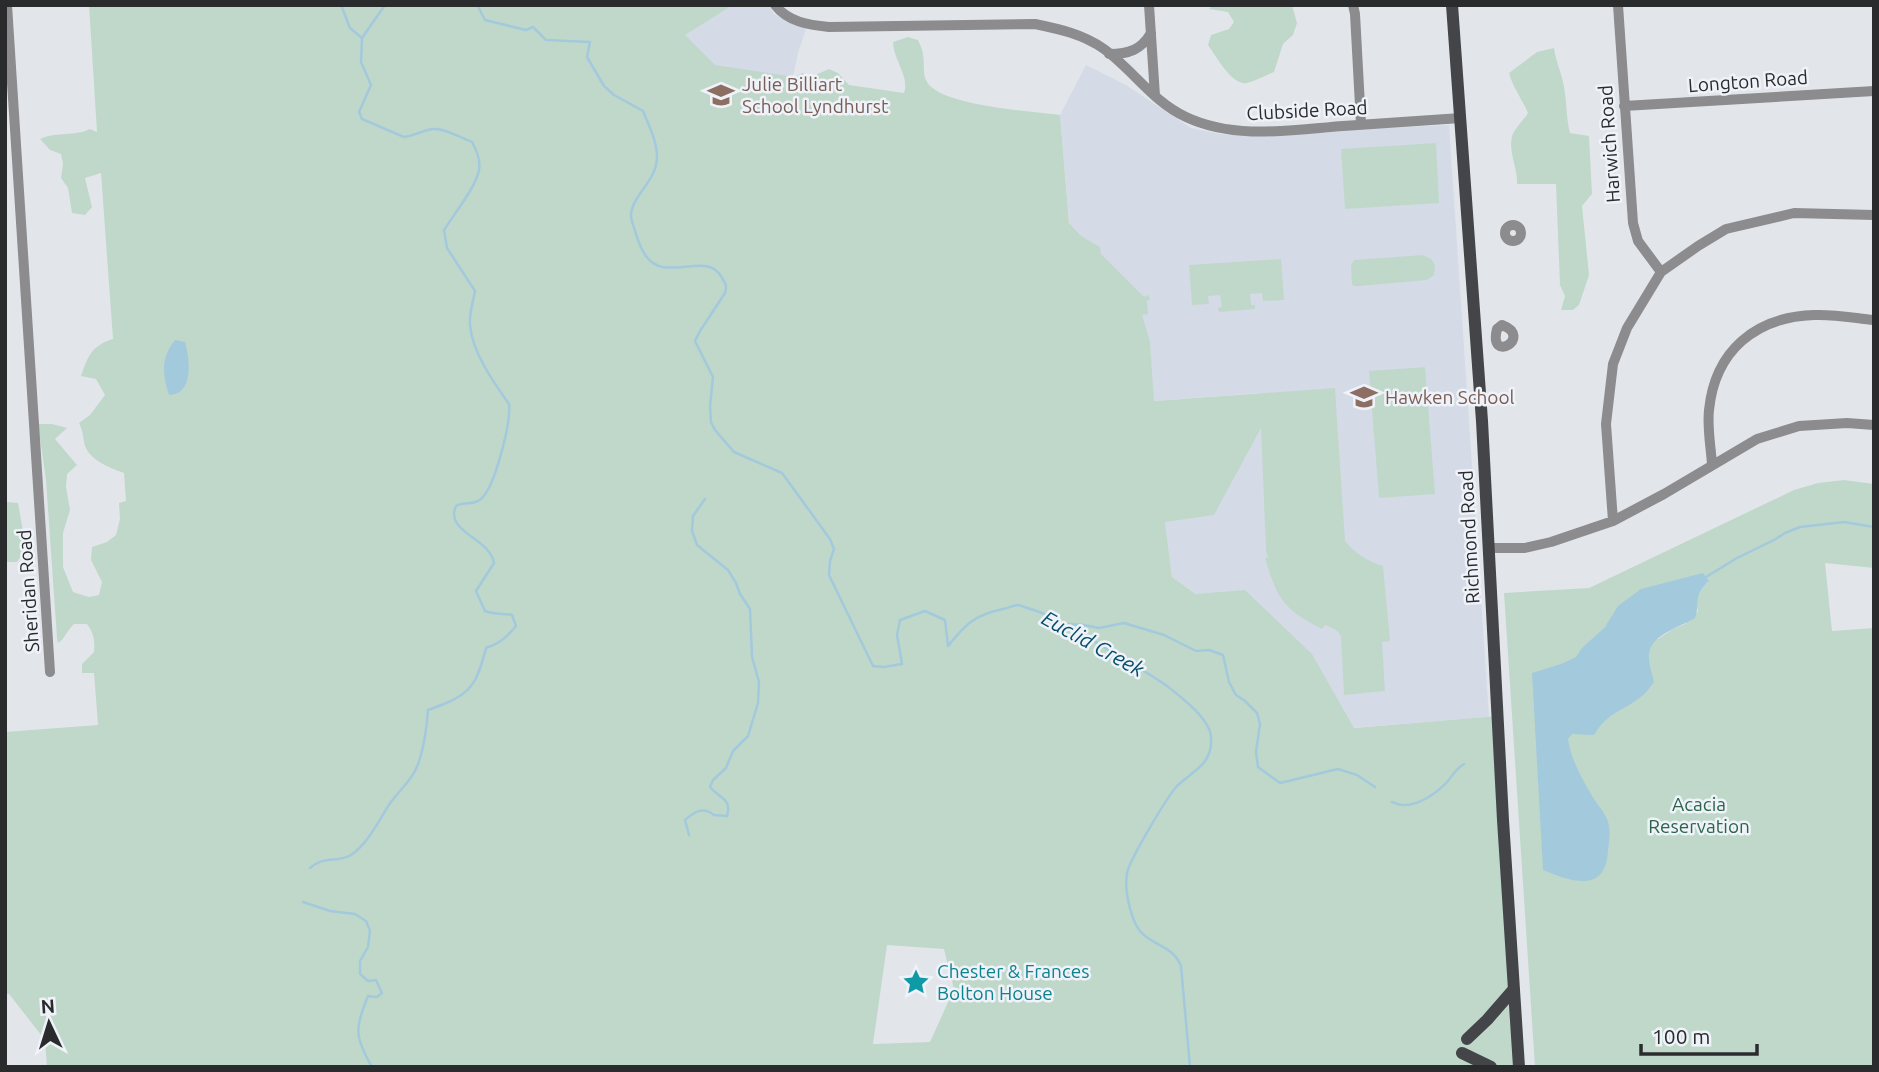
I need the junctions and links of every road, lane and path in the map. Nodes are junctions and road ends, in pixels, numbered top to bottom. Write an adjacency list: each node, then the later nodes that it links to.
1 (7, 5): 23 (street, Sheridan Road)
2 (775, 5): 8 (street, Clubside Road)
3 (1149, 5): 7 (street)
4 (1452, 5): 12 (main road, Richmond Road)
5 (1618, 5): 11 (street, Harwich Road)
6 (1356, 8): 13 (street)
7 (1151, 33): 8 (street); 10 (street)
8 (1109, 54): 10 (street, Clubside Road)
9 (1874, 91): 11 (street, Longton Road)
10 (1155, 96): 13 (street, Clubside Road)
11 (1624, 106): 15 (street, Harwich Road)
12 (1461, 118): 13 (street, Clubside Road); 18 (main road, Richmond Road)
13 (1361, 124)
14 (1874, 215): 15 (street)
15 (1661, 272): 21 (street)
16 (1874, 320): 20 (street)
17 (1496, 338): 18 (street)
18 (1476, 339): 22 (main road, Richmond Road)
19 (1874, 425): 20 (street)
20 (1712, 465): 21 (street)
21 (1613, 522): 22 (street)
22 (1489, 548): 24 (main road, Richmond Road)
23 (50, 672)
24 (1514, 989): 25 (main road); 28 (main road, Richmond Road)
25 (1467, 1039)
26 (1462, 1053): 27 (main road)
27 (1491, 1067)
28 (1519, 1067)

